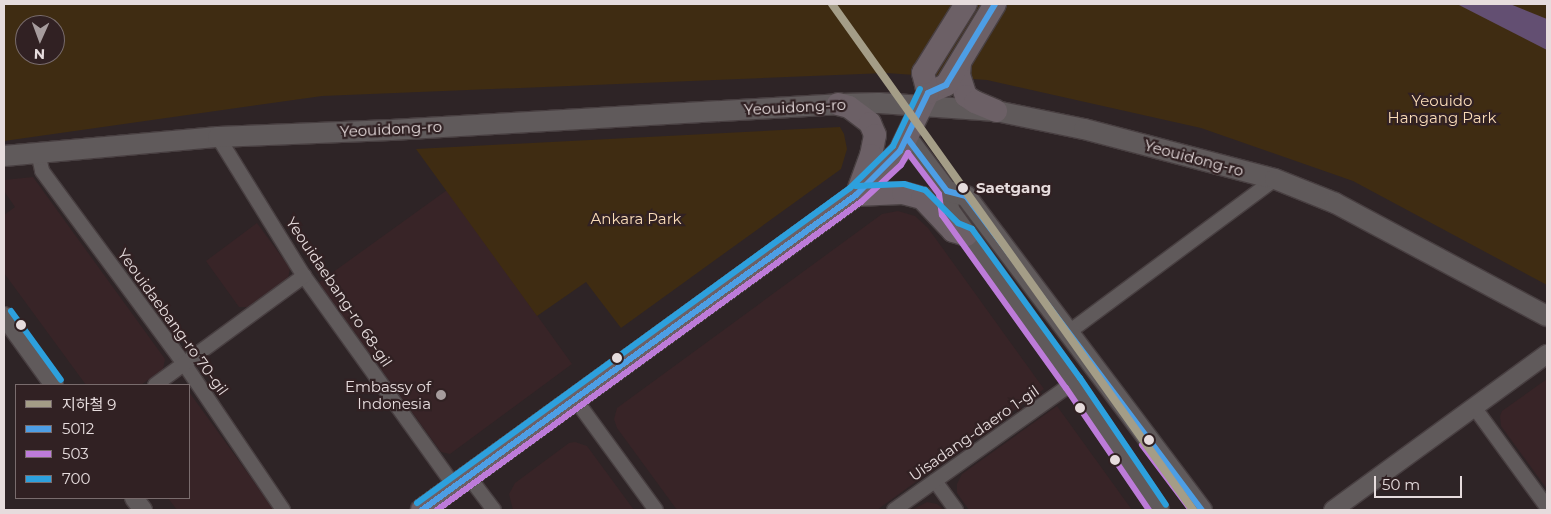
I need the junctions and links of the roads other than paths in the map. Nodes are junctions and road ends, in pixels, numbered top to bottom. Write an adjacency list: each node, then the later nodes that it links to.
1 (966, 4): 4 (main road)
2 (995, 4): 3 (main road)
3 (957, 70): 4 (main road); 6 (main road)
4 (925, 100): 5 (main road, Yeouidong-ro); 6 (main road, Yeouidong-ro); 8 (main road)
5 (838, 104): 7 (main road, Yeouidong-ro); 13 (main road)
6 (996, 111): 11 (main road, Yeouidong-ro)
7 (218, 137): 9 (main road, Yeouidong-ro); 15 (street, Yeouidaebang-ro 68-gil)
8 (907, 138): 12 (main road); 13 (main road)
9 (38, 153): 10 (main road, Yeouidong-ro); 20 (street, Yeouidaebang-ro 70-gil)
10 (4, 156)
11 (1275, 179): 17 (main road, Yeouidong-ro); 18 (street)
12 (947, 191): 14 (main road); 18 (main road)
13 (856, 195): 14 (main road); 24 (main road)
14 (966, 235): 21 (main road)
15 (304, 276): 20 (street); 27 (street, Yeouidaebang-ro 68-gil)
16 (4, 316): 22 (street)
17 (1547, 316)
18 (1069, 332): 38 (main road)
19 (1547, 354): 25 (street)
20 (185, 365): 23 (street); 31 (street, Yeouidaebang-ro 70-gil)
21 (1073, 383): 26 (street, Uisadang-daero 1-gil); 37 (main road)
22 (53, 384)
23 (157, 384)
24 (575, 398): 27 (main road); 34 (street)
25 (1474, 407): 29 (street); 39 (street)
26 (935, 481): 35 (street, Uisadang-daero 1-gil); 36 (street)
27 (462, 482): 32 (main road); 33 (street, Yeouidaebang-ro 68-gil)
28 (135, 499): 30 (street)
29 (1547, 507)
30 (143, 510)
31 (283, 510)
32 (422, 510)
33 (494, 510)
34 (656, 510)
35 (894, 510)
36 (956, 510)
37 (1159, 510)
38 (1202, 510)
39 (1333, 510)

